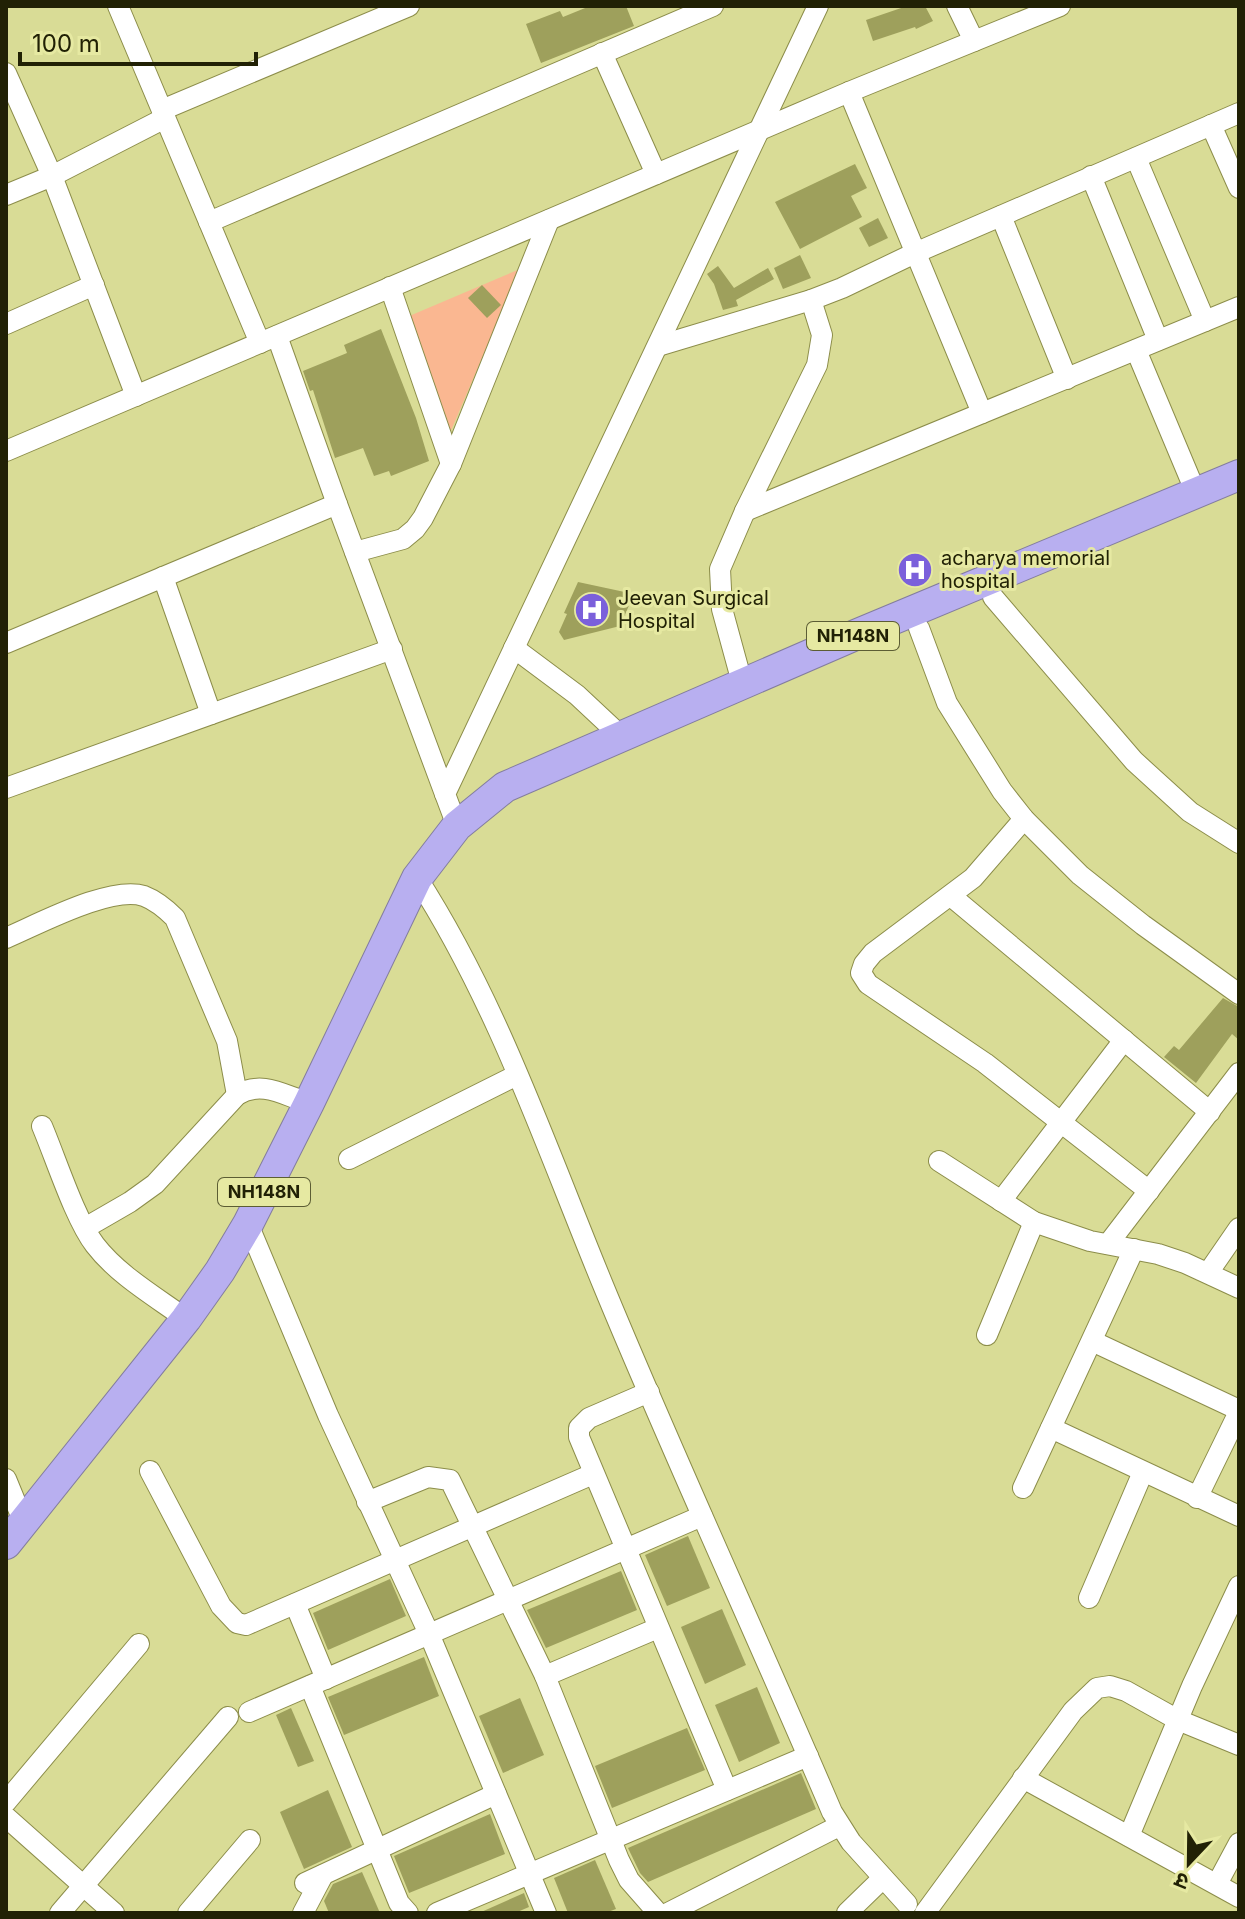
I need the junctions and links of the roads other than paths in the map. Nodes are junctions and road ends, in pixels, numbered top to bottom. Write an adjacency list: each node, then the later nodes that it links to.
1 (118, 6): 13 (street)
2 (409, 6): 7 (street)
3 (713, 6): 9 (street)
4 (818, 6): 15 (street)
5 (957, 6): 8 (street)
6 (1060, 6): 8 (street)
7 (370, 14): 13 (street)
8 (974, 41): 11 (street)
9 (602, 53): 17 (street); 24 (street)
10 (6, 73): 18 (street)
11 (849, 92): 15 (street); 25 (street)
12 (1239, 113): 14 (street)
13 (163, 114): 18 (street); 24 (street)
14 (1211, 125): 16 (street); 20 (street)
15 (760, 130): 17 (street); 34 (street)
16 (1136, 158): 19 (street); 30 (street)
17 (656, 174): 23 (street)
18 (52, 176): 21 (street); 26 (street)
19 (1091, 176): 22 (street); 33 (street)
20 (1239, 188)
21 (6, 195)
22 (1001, 216): 25 (street); 36 (street)
23 (549, 220): 27 (street); 40 (street)
24 (209, 222): 32 (street)
25 (915, 253): 28 (street); 38 (street)
26 (94, 285): 31 (street); 37 (street)
27 (390, 287): 32 (street); 40 (street)
28 (811, 300): 34 (street); 45 (street)
29 (1239, 307): 30 (street)
30 (1205, 321): 33 (street)
31 (6, 324)
32 (269, 340): 37 (street); 44 (street)
33 (1158, 340): 35 (street)
34 (658, 346): 51 (street)
35 (1136, 350): 36 (street); 42 (street)
36 (1067, 379): 38 (street)
37 (136, 396): 39 (street)
38 (982, 413): 45 (street)
39 (6, 451)
40 (451, 464): 46 (street)
41 (1239, 475): 42 (highway, NH148N)
42 (1196, 493): 53 (highway, NH148N)
43 (1239, 493): 48 (highway, NH148N)
44 (337, 504): 46 (street); 47 (street)
45 (745, 511): 53 (street)
46 (355, 552): 52 (street)
47 (163, 577): 50 (street); 54 (street)
48 (993, 597): 49 (highway, NH148N); 60 (street)
49 (919, 628): 58 (highway, NH148N); 59 (street)
50 (6, 643)
51 (514, 648): 55 (street); 57 (street)
52 (392, 649): 54 (street); 57 (street)
53 (743, 686): 55 (highway, NH148N)
54 (211, 714): 56 (street)
55 (623, 738): 58 (highway, NH148N)
56 (6, 788)
57 (445, 794): 58 (street)
58 (466, 819): 61 (highway, NH148N)
59 (1024, 819): 62 (street); 64 (street)
60 (1239, 843)
61 (417, 878): 67 (street); 69 (highway, NH148N)
62 (951, 896): 65 (street); 71 (street)
63 (6, 938): 68 (street)
64 (1239, 994)
65 (1124, 1040): 70 (street); 71 (street)
66 (1239, 1073): 70 (street)
67 (517, 1075): 73 (street); 88 (street)
68 (237, 1095): 69 (street); 79 (street)
69 (309, 1103): 78 (highway, NH148N)
70 (1210, 1112): 75 (street)
71 (1061, 1121): 75 (street); 76 (street)
72 (42, 1126): 79 (street)
73 (349, 1159)
74 (939, 1161): 76 (street)
75 (1149, 1191): 81 (street)
76 (1001, 1201): 77 (street)
77 (1034, 1222): 81 (street); 86 (street)
78 (248, 1224): 85 (highway, NH148N); 97 (street)
79 (85, 1228): 85 (street)
80 (1239, 1228): 83 (street)
81 (1108, 1244): 82 (street)
82 (1134, 1249): 83 (street); 87 (street)
83 (1208, 1273): 84 (street)
84 (1239, 1288)
85 (186, 1319): 101 (highway, NH148N)
86 (987, 1335)
87 (1092, 1341): 89 (street); 90 (street)
88 (649, 1392): 93 (street); 98 (street)
89 (1239, 1411): 96 (street)
90 (1051, 1428): 92 (street); 95 (street)
91 (150, 1471): 107 (street)
92 (1143, 1472): 96 (street); 105 (street)
93 (593, 1474): 100 (street); 102 (street)
94 (6, 1479): 101 (street)
95 (1023, 1488)
96 (1197, 1498): 99 (street)
97 (367, 1502): 100 (street); 103 (street)
98 (702, 1516): 102 (street); 117 (street)
99 (1239, 1516)
100 (474, 1526): 103 (street); 106 (street)
101 (15, 1534)
102 (625, 1550): 106 (street); 108 (street)
103 (394, 1561): 107 (street); 109 (street)
104 (1239, 1586): 115 (street)
105 (1089, 1598)
106 (507, 1602): 109 (street); 111 (street)
107 (295, 1604): 112 (street)
108 (658, 1628): 111 (street); 119 (street)
109 (430, 1636): 112 (street); 120 (street)
110 (139, 1644): 121 (street)
111 (545, 1676): 125 (street)
112 (318, 1683): 113 (street); 128 (street)
113 (249, 1712)
114 (228, 1717): 132 (street)
115 (1178, 1720): 116 (street); 118 (street); 124 (street)
116 (1239, 1745)
117 (808, 1756): 119 (street); 123 (street)
118 (1023, 1778): 124 (street); 134 (street)
119 (727, 1790): 125 (street)
120 (496, 1794): 128 (street); 129 (street)
121 (6, 1802)
122 (6, 1817): 132 (street)
123 (839, 1826): 130 (street); 143 (street)
124 (1129, 1836): 131 (street)
125 (610, 1839): 129 (street); 142 (street)
126 (250, 1840): 137 (street)
127 (1239, 1843): 131 (street)
128 (378, 1850): 138 (street); 139 (street)
129 (530, 1873): 140 (street); 141 (street)
130 (883, 1878): 134 (street); 144 (street)
131 (1217, 1884): 133 (street)
132 (84, 1886): 135 (street); 136 (street)
133 (1239, 1897)
134 (916, 1908)
135 (60, 1913)
136 (114, 1913)
137 (188, 1913)
138 (303, 1913)
139 (408, 1913)
140 (437, 1913)
141 (546, 1913)
142 (658, 1913)
143 (668, 1913)
144 (847, 1913)

